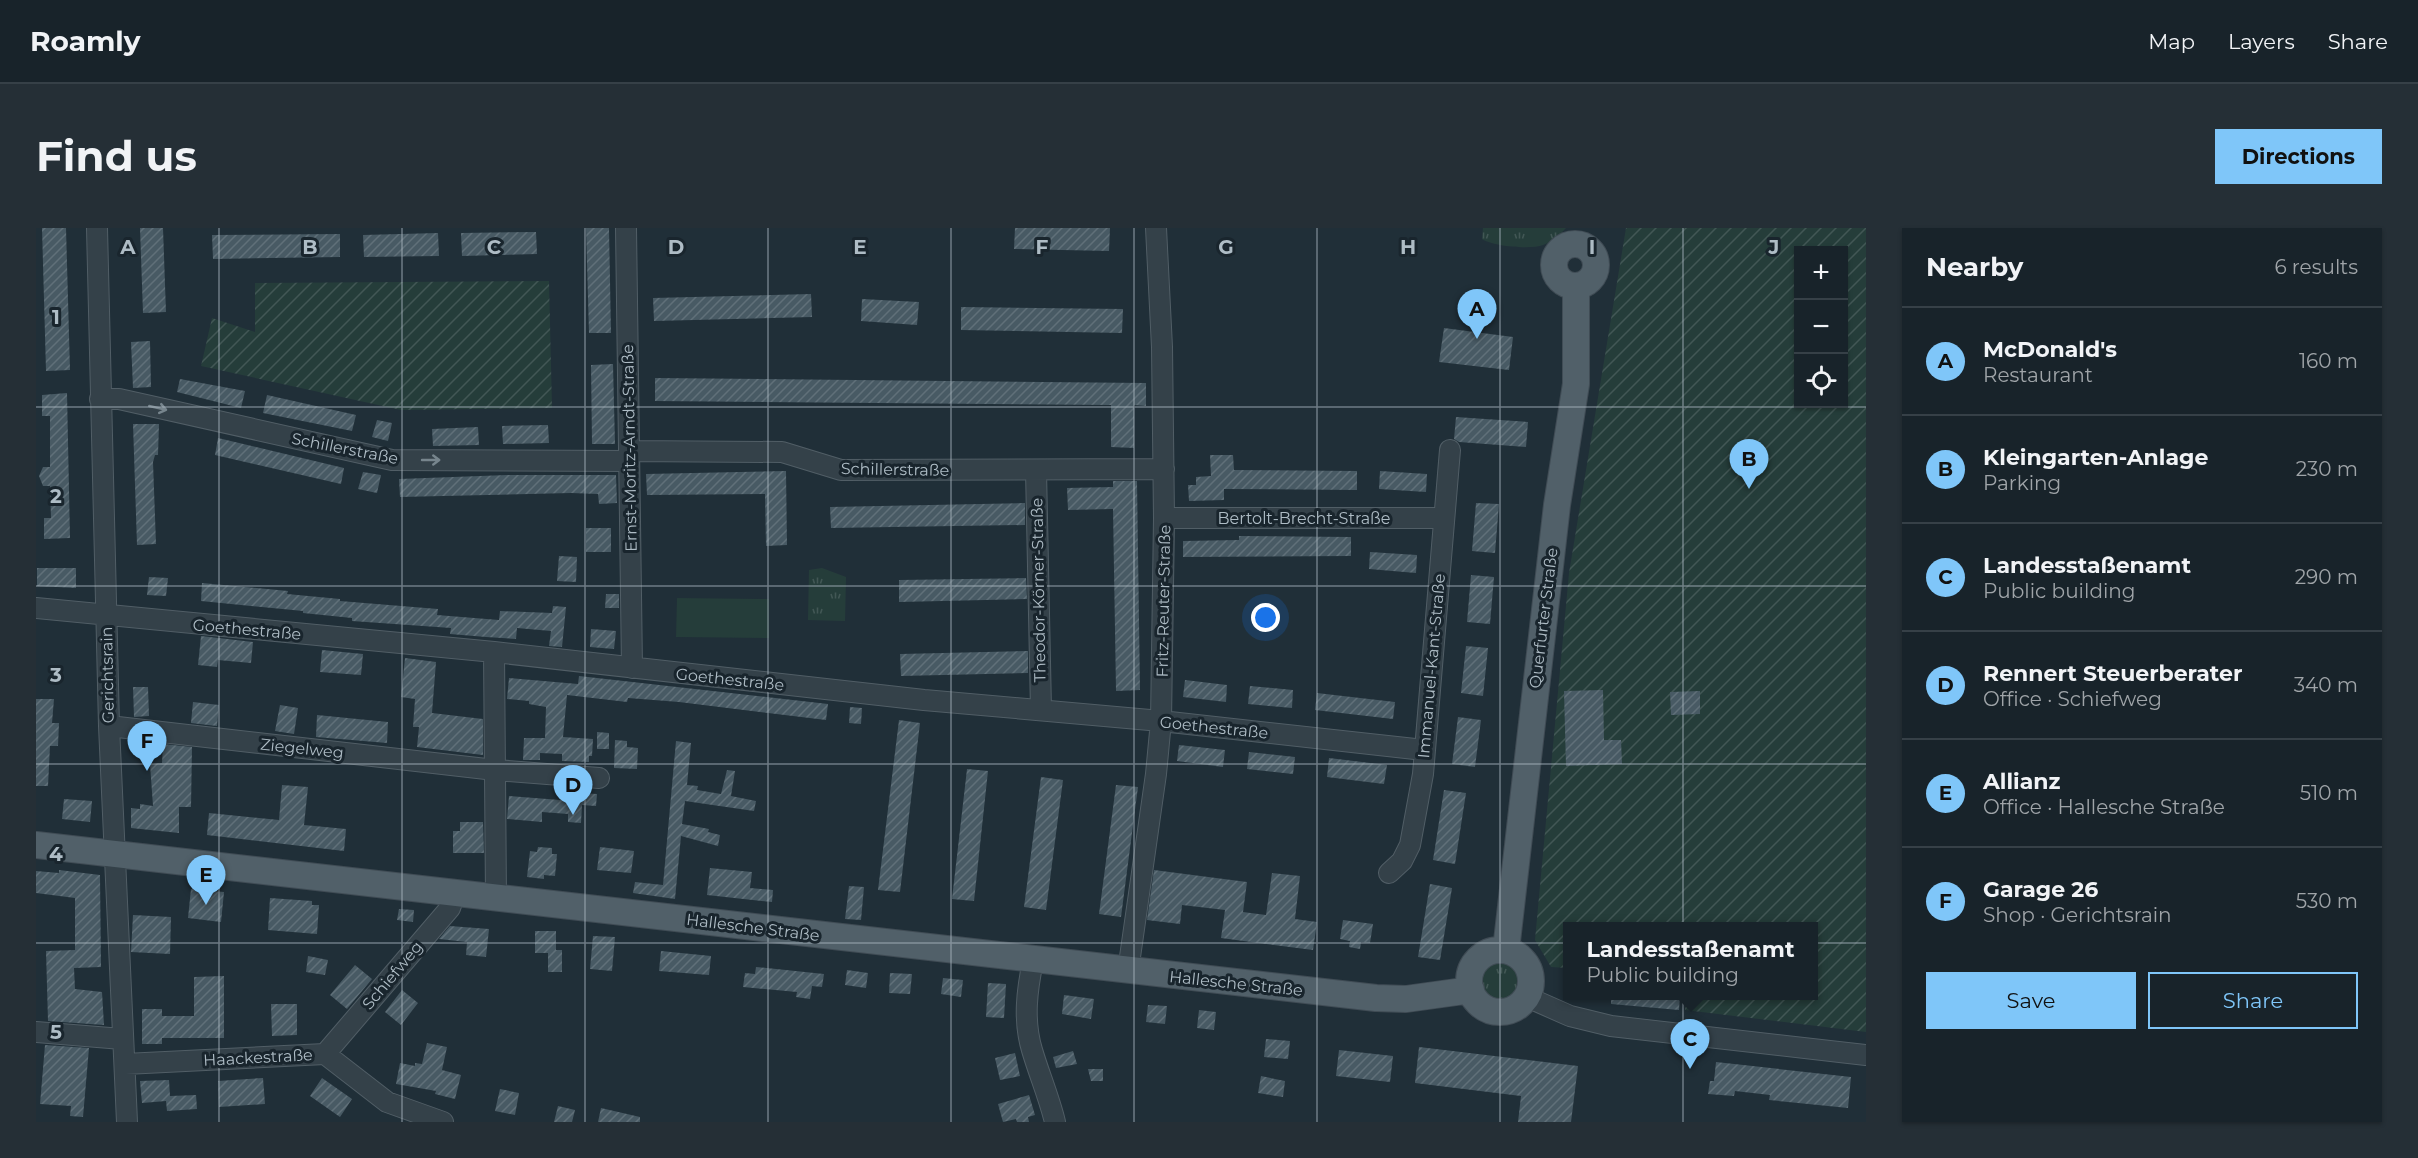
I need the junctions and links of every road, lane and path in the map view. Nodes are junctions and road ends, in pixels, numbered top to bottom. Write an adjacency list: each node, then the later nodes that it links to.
1 (97, 228): 5 (street, Gerichtsrain)
2 (626, 228): 7 (street, Ernst-Moritz-Arndt-Straße)
3 (1156, 228): 8 (street, Fritz-Reuter-Straße)
4 (1587, 237): 27 (main road, Querfurter Straße)
5 (100, 399): 7 (street, Schillerstraße, one-way to 7); 13 (street, Gerichtsrain)
6 (1450, 450): 11 (street, Immanuel-Kant-Straße)
7 (629, 456): 9 (street, Schillerstraße); 15 (street, Ernst-Moritz-Arndt-Straße)
8 (1164, 469): 9 (street, Schillerstraße); 10 (street, Fritz-Reuter-Straße)
9 (1036, 470): 16 (street, Theodor-Körner-Straße)
10 (1164, 518): 11 (street, Bertolt-Brecht-Straße); 17 (street, Fritz-Reuter-Straße)
11 (1444, 518): 19 (street, Immanuel-Kant-Straße)
12 (36, 608): 13 (street, Goethestraße)
13 (106, 616): 14 (street, Goethestraße); 18 (street, Gerichtsrain)
14 (494, 652): 15 (street, Goethestraße); 20 (street)
15 (632, 668): 16 (street, Goethestraße)
16 (1041, 710): 17 (street, Goethestraße)
17 (1161, 721): 19 (street, Goethestraße); 29 (street, Fritz-Reuter-Straße)
18 (109, 726): 20 (street, Ziegelweg); 23 (street, Gerichtsrain)
19 (1424, 750): 24 (street, Immanuel-Kant-Straße)
20 (495, 770): 21 (street); 26 (street)
21 (599, 778)
22 (36, 845): 23 (main road, Hallesche Straße)
23 (113, 854): 25 (main road, Hallesche Straße); 33 (street, Gerichtsrain)
24 (1389, 873)
25 (455, 894): 26 (main road, Hallesche Straße); 34 (street, Schiefweg)
26 (496, 898): 28 (main road, Hallesche Straße)
27 (1506, 950): 30 (main road); 31 (main road)
28 (1033, 960): 29 (main road, Hallesche Straße); 39 (street)
29 (1128, 971): 30 (main road, Hallesche Straße)
30 (1471, 990): 31 (main road)
31 (1527, 996): 35 (street)
32 (36, 1032): 33 (street)
33 (122, 1038): 36 (street, Gerichtsrain)
34 (325, 1054): 36 (street, Haackestraße); 38 (street, Haackestraße)
35 (1866, 1054)
36 (125, 1064): 37 (street, Gerichtsrain)
37 (127, 1122)
38 (444, 1122)
39 (1055, 1122)

